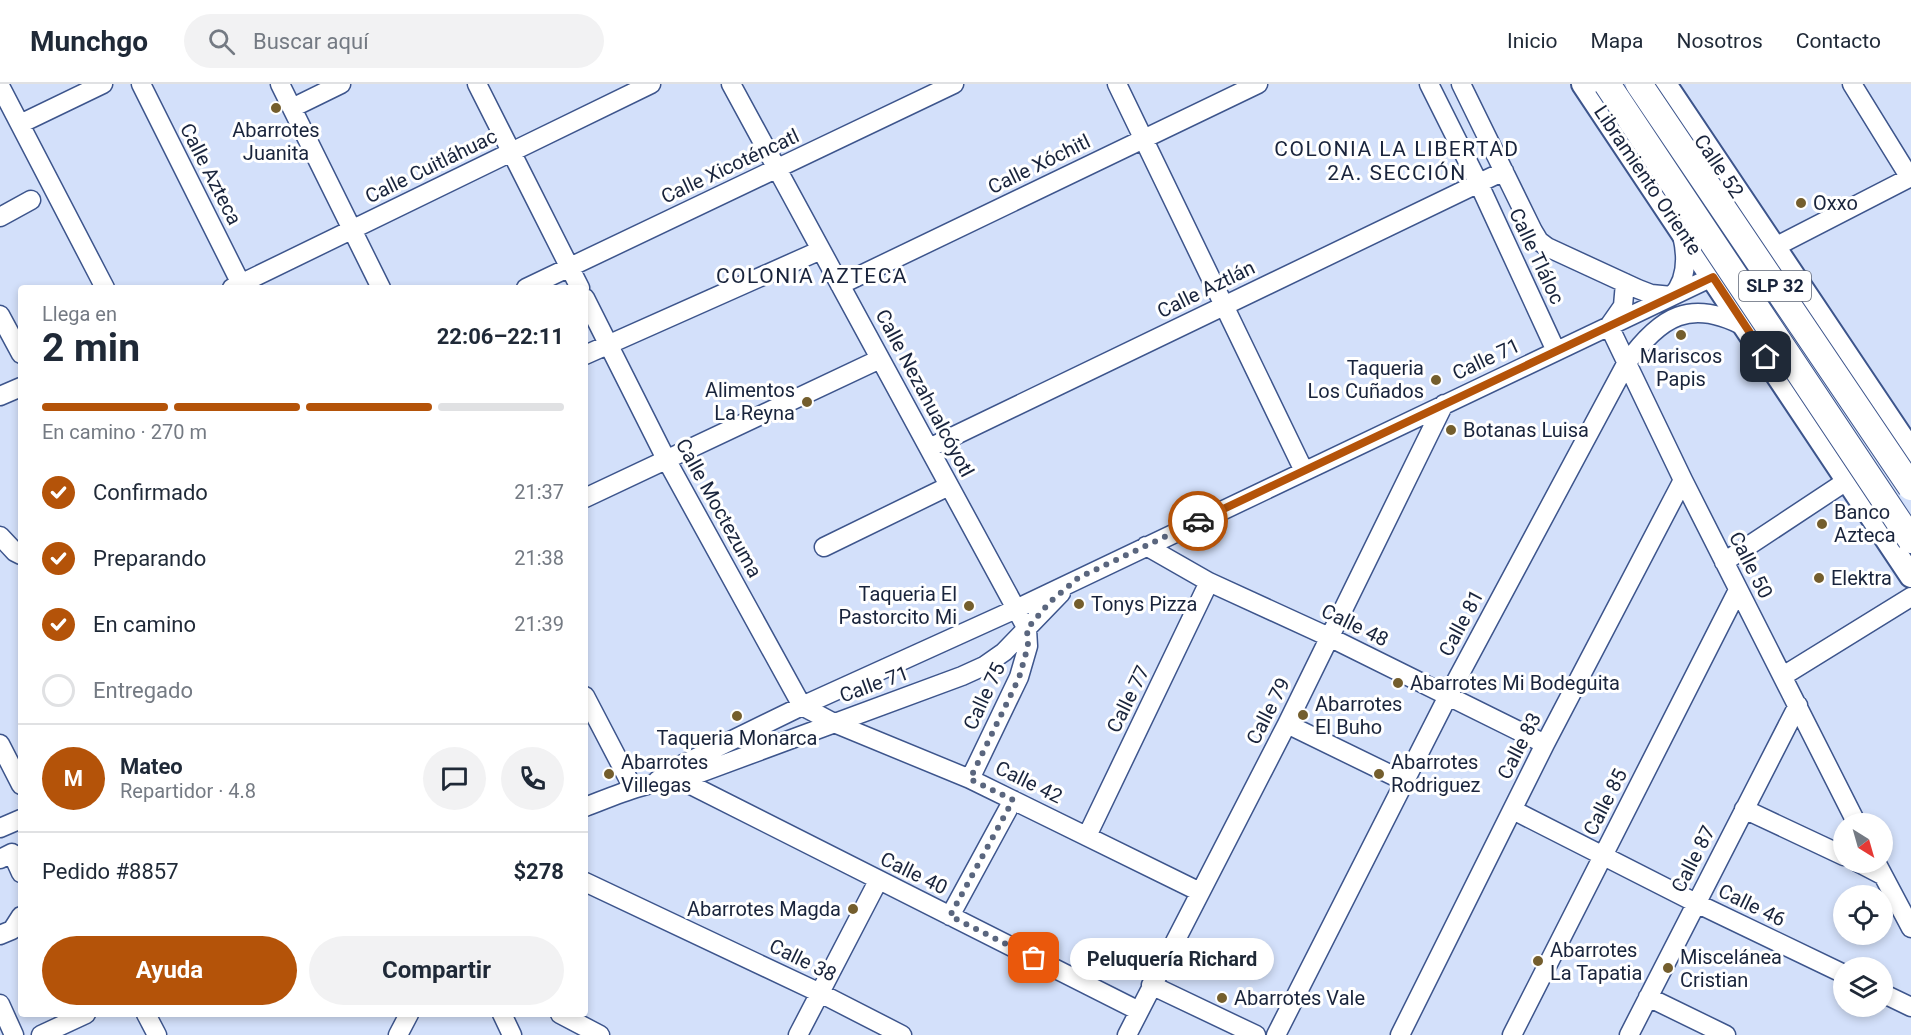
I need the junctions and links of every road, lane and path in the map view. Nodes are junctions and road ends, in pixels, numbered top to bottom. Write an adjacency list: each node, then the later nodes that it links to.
1 (102, 84): 20 (street)
2 (141, 84): 38 (street, Calle Azteca)
3 (280, 84): 19 (street)
4 (341, 84): 19 (street)
5 (477, 84): 22 (street)
6 (651, 84): 22 (street, Calle Cuitláhuac)
7 (731, 84): 23 (street, Calle Nezahualcóyotl)
8 (954, 84): 23 (street, Calle Xicoténcatl)
9 (1118, 84): 21 (street)
10 (1258, 84): 21 (street, Calle Xóchitl)
11 (1429, 84): 26 (street, Calle Tláloc)
12 (1461, 84): 24 (street, Calle Tláloc)
13 (1583, 84): 30 (main road, Libramiento Oriente)
14 (1607, 84): 70 (highway, Libramiento Oriente / SLP 32, bridge)
15 (1639, 84): 67 (highway, SLP 32, bridge)
16 (1665, 84): 27 (main road, Calle 52)
17 (1857, 85): 25 (street)
18 (0, 86): 20 (street)
19 (292, 108): 31 (street)
20 (20, 124): 37 (street)
21 (1144, 139): 43 (street, Calle Xóchitl); 47 (street)
22 (512, 152): 31 (street, Calle Cuitláhuac); 34 (street)
23 (777, 168): 33 (street, Calle Nezahualcóyotl); 34 (street, Calle Xicoténcatl)
24 (1504, 171): 26 (street, Calle Aztlán); 36 (street, Calle Tláloc)
25 (1910, 178): 32 (street, Calle 71)
26 (1478, 182): 47 (street, Calle Aztlán); 53 (street, Calle Tláloc)
27 (1737, 192): 30 (main road); 32 (main road, Calle 52)
28 (31, 200): 29 (street)
29 (0, 217)
30 (1681, 229): 35 (main road, Libramiento Oriente); 45 (street)
31 (352, 230): 39 (street, Calle Cuitláhuac); 40 (street)
32 (1773, 248): 35 (street, Calle 71); 44 (main road)
33 (821, 250): 43 (street, Calle Nezahualcóyotl); 51 (street)
34 (570, 267): 41 (street, Calle Xicoténcatl); 42 (street)
35 (1713, 277): 45 (street, Calle 71); 50 (main road, Libramiento Oriente)
36 (1625, 283): 45 (street, Calle Tláloc); 49 (street)
37 (103, 285)
38 (239, 285)
39 (241, 285)
40 (380, 285)
41 (532, 285)
42 (579, 285)
43 (840, 285): 55 (street, Calle Nezahualcóyotl)
44 (1801, 288): 50 (main road); 61 (main road)
45 (1672, 296): 49 (street, Calle 71)
46 (588, 304): 51 (street, Calle Moctezuma)
47 (1224, 305): 60 (street, Calle Aztlán); 63 (street)
48 (0, 315): 52 (street)
49 (1609, 326): 53 (street, Calle 71); 56 (street, Calle 50)
50 (1747, 328): 56 (street, Calle 81); 65 (main road, Libramiento Oriente)
51 (609, 344): 54 (street); 62 (street, Calle Moctezuma)
52 (18, 348)
53 (1556, 351): 59 (street, Calle 71)
54 (588, 354)
55 (880, 359): 60 (street, Calle Nezahualcóyotl); 62 (street)
56 (1626, 364): 64 (street, Calle 50); 84 (street, Calle 81)
57 (18, 388): 58 (street)
58 (0, 396)
59 (1444, 404): 63 (street, Calle 71); 82 (street, Calle 79)
60 (929, 448): 66 (street, Calle Nezahualcóyotl)
61 (1911, 451)
62 (666, 459): 68 (street); 87 (street, Calle Moctezuma)
63 (1304, 471): 71 (street, Calle 71)
64 (1683, 480): 74 (street, Calle 50); 91 (street, Calle 83)
65 (1848, 480): 74 (street); 75 (main road, Libramiento Oriente)
66 (949, 486): 72 (street); 80 (street, Calle Nezahualcóyotl)
67 (1911, 487)
68 (588, 497)
69 (0, 536): 73 (street)
70 (1911, 540)
71 (1146, 546): 76 (street, Calle 71); 77 (street, Calle 48)
72 (824, 547)
73 (18, 554)
74 (1724, 562): 78 (street, Calle 50)
75 (1911, 576)
76 (1078, 578): 80 (street, Calle 71); 81 (street, Calle 71)
77 (1209, 582): 82 (street, Calle 48); 104 (street, Calle 77)
78 (1738, 590): 83 (street, Calle 50); 106 (street, Calle 85)
79 (1911, 597): 83 (street)
80 (1016, 609): 81 (street, Calle Nezahualcóyotl); 87 (street, Calle 71)
81 (1027, 629): 88 (street, Calle 71); 94 (street, Calle 75)
82 (1329, 637): 84 (street, Calle 48); 89 (street, Calle 79)
83 (1783, 676): 86 (street, Calle 50)
84 (1448, 696): 91 (street, Calle 48); 95 (street, Calle 81)
85 (588, 702): 96 (street)
86 (1798, 705): 99 (street, Calle 87); 101 (street, Calle 50)
87 (802, 706): 88 (street); 92 (street, Calle 71)
88 (834, 723): 92 (street, Calle 71); 94 (street, Calle 42)
89 (1287, 724): 95 (street); 112 (street, Calle 79)
90 (0, 744): 93 (street)
91 (1545, 744): 100 (street, Calle 83)
92 (677, 774): 96 (street, Calle 71); 110 (street, Calle 40)
93 (18, 779)
94 (970, 779): 97 (street, Calle 42)
95 (1406, 782): 142 (street, Calle 81)
96 (633, 788): 98 (street, Calle 71)
97 (1013, 800): 104 (street, Calle 42); 115 (street)
98 (588, 806)
99 (1743, 809): 105 (street); 114 (street, Calle 87)
100 (1513, 810): 106 (street, Calle 46); 143 (street, Calle 83)
101 (1852, 813)
102 (18, 820): 103 (street)
103 (0, 828)
104 (1087, 836): 112 (street, Calle 42)
105 (1833, 851)
106 (1603, 856): 114 (street, Calle 46); 144 (street, Calle 85)
107 (0, 859): 108 (street)
108 (18, 866)
109 (1883, 873): 113 (street)
110 (878, 881): 115 (street, Calle 40); 121 (street)
111 (588, 883): 121 (street, Calle 38)
112 (1200, 892): 120 (street, Calle 79)
113 (1904, 900): 117 (street)
114 (1696, 903): 119 (street, Calle 46); 122 (street, Calle 87)
115 (950, 916): 126 (street, Calle 40)
116 (18, 921): 118 (street)
117 (1911, 928)
118 (0, 935)
119 (1833, 969)
120 (1151, 985): 126 (street, Calle 79); 141 (street)
121 (820, 993): 132 (street, Calle 38); 139 (street)
122 (1648, 996): 145 (street, Calle 87); 146 (street)
123 (1893, 998): 125 (street)
124 (0, 1004): 133 (street)
125 (1911, 1007)
126 (1139, 1011): 140 (street, Calle 79)
127 (77, 1017): 134 (street)
128 (148, 1017): 135 (street)
129 (408, 1017): 136 (street)
130 (503, 1017): 137 (street)
131 (566, 1017): 138 (street)
132 (893, 1033)
133 (14, 1035)
134 (41, 1035)
135 (157, 1035)
136 (399, 1035)
137 (512, 1035)
138 (600, 1035)
139 (798, 1035)
140 (1127, 1035)
141 (1256, 1035)
142 (1276, 1035)
143 (1400, 1035)
144 (1512, 1035)
145 (1629, 1035)
146 (1726, 1035)

